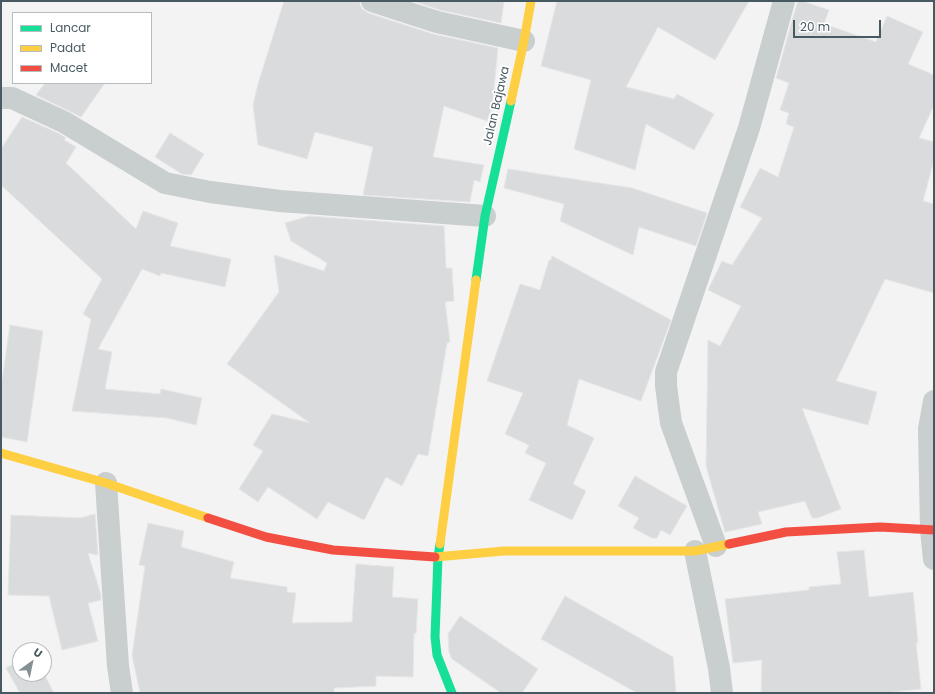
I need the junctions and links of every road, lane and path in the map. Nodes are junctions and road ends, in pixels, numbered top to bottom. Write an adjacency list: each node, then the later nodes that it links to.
1 (372, 1): 4 (street)
2 (532, 1): 4 (street, Jalan Bajawa)
3 (784, 1): 11 (street)
4 (524, 41): 6 (street, Jalan Bajawa)
5 (1, 98): 6 (street)
6 (485, 216): 13 (street, Jalan Bajawa)
7 (934, 402): 10 (street)
8 (1, 453): 9 (street)
9 (106, 483): 13 (street); 15 (street)
10 (932, 530): 11 (street); 14 (street)
11 (716, 546): 12 (street)
12 (694, 551): 13 (street); 17 (street)
13 (438, 557): 16 (street, Jalan Bajawa)
14 (934, 558)
15 (122, 693)
16 (452, 693)
17 (722, 693)

